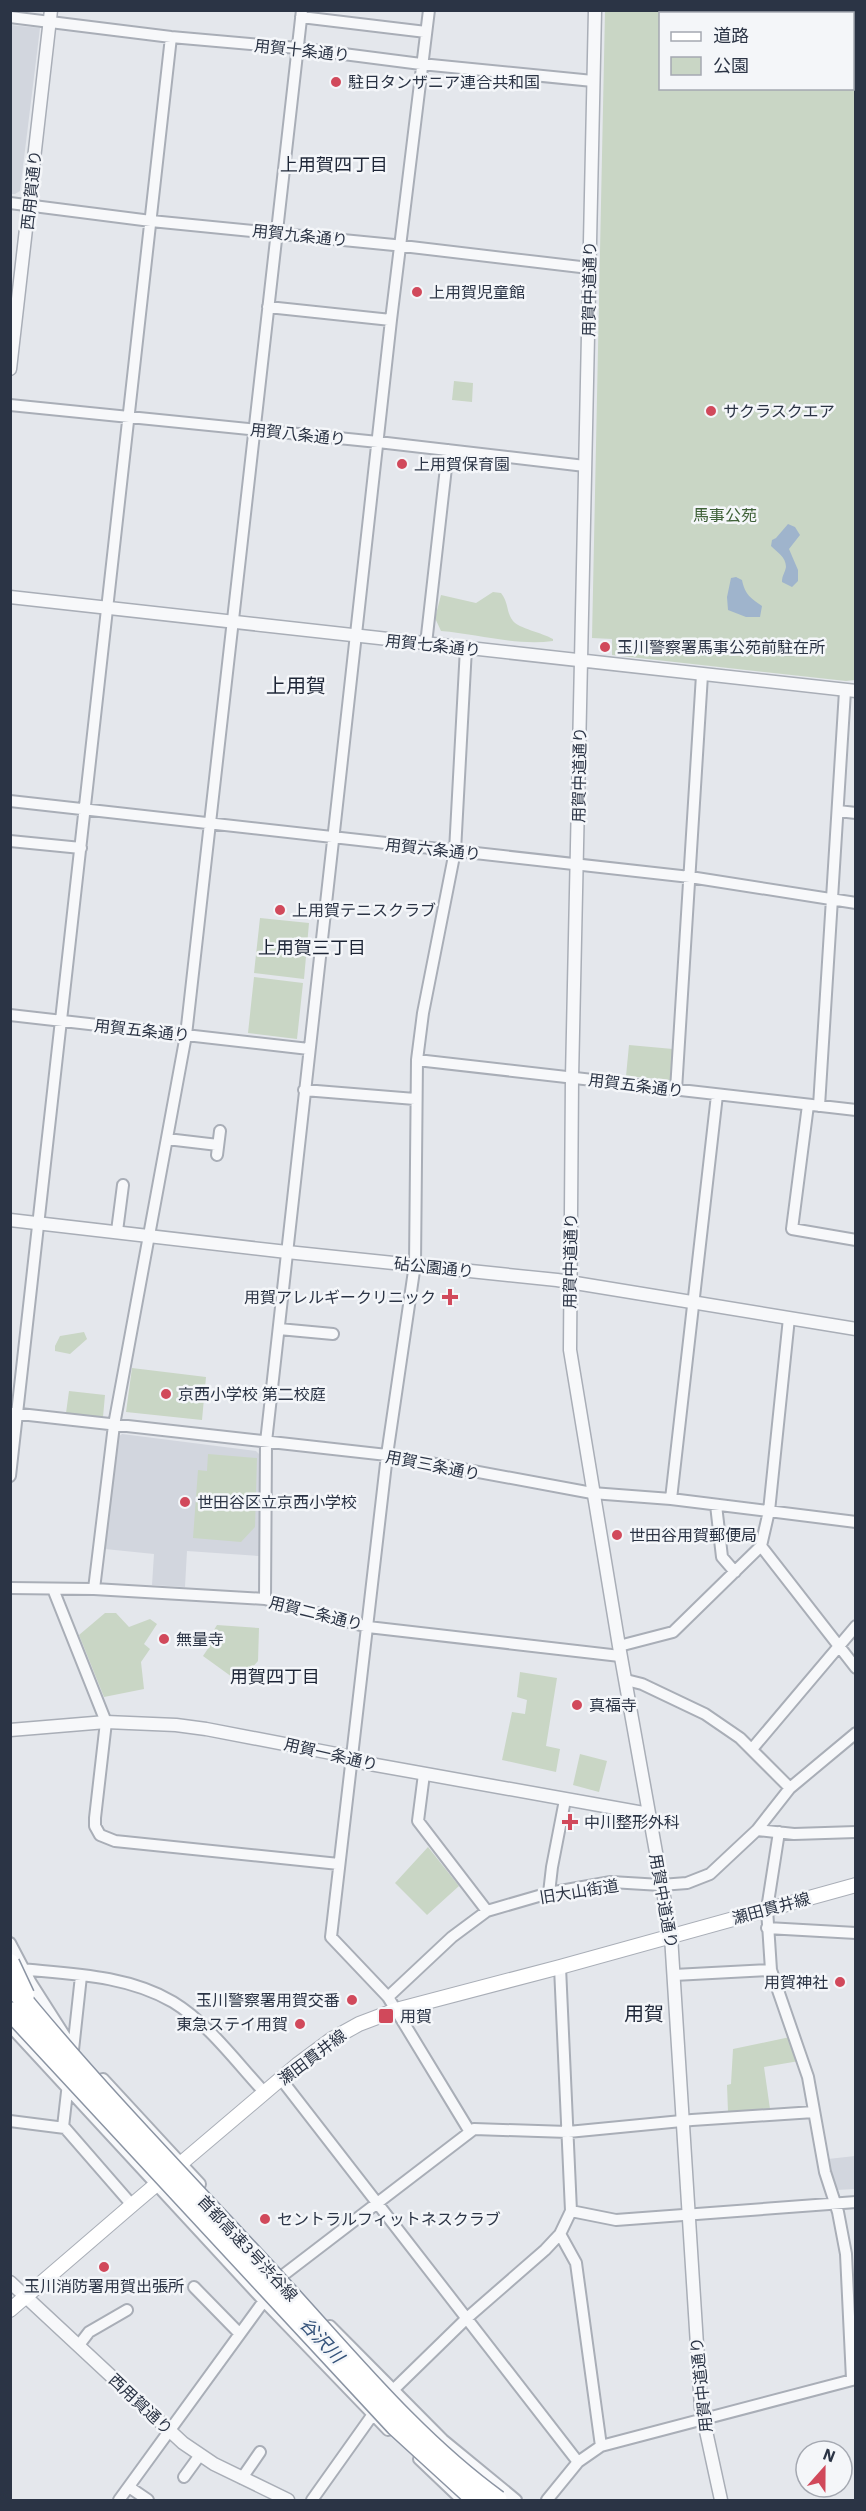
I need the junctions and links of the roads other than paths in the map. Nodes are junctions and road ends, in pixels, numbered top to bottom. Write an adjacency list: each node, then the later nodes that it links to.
1 (429, 10): 6 (street)
2 (595, 10): 10 (street, 用賀中道通り)
3 (302, 14): 6 (street); 8 (street)
4 (50, 16): 5 (street, 用賀十条通り); 7 (street, 用賀十条通り); 12 (street, 西用賀通り)
5 (10, 17)
6 (426, 32): 9 (street)
7 (171, 37): 8 (street, 用賀十条通り); 13 (street)
8 (297, 48): 9 (street, 用賀十条通り); 14 (street)
9 (421, 64): 10 (street, 用賀十条通り); 15 (street)
10 (593, 81): 16 (street, 用賀中道通り)
11 (10, 203): 12 (street, 用賀九条通り)
12 (29, 205): 13 (street, 用賀九条通り); 19 (street, 西用賀通り)
13 (151, 221): 14 (street, 用賀九条通り); 21 (street)
14 (276, 233): 15 (street, 用賀九条通り); 17 (street)
15 (400, 246): 16 (street, 用賀九条通り); 18 (street)
16 (589, 268): 25 (street, 用賀中道通り)
17 (268, 307): 18 (street); 22 (street)
18 (391, 320): 23 (street)
19 (10, 369)
20 (10, 405): 21 (street, 用賀八条通り)
21 (129, 416): 22 (street, 用賀八条通り); 27 (street)
22 (254, 430): 23 (street, 用賀八条通り); 28 (street)
23 (378, 442): 24 (street, 用賀八条通り); 29 (street)
24 (448, 450): 25 (street, 用賀八条通り); 30 (street)
25 (585, 466): 32 (street, 用賀中道通り)
26 (10, 597): 27 (street, 用賀七条通り)
27 (108, 608): 28 (street, 用賀七条通り); 36 (street)
28 (232, 622): 29 (street, 用賀七条通り); 39 (street)
29 (357, 636): 30 (street, 用賀七条通り); 40 (street)
30 (426, 644): 31 (street, 用賀七条通り)
31 (466, 648): 32 (street, 用賀七条通り); 43 (street)
32 (582, 662): 33 (street, 用賀七条通り); 44 (street, 用賀中道通り)
33 (702, 675): 34 (street, 用賀七条通り); 45 (street)
34 (850, 691): 37 (street)
35 (10, 801): 36 (street, 用賀六条通り)
36 (85, 809): 39 (street, 用賀六条通り); 42 (street)
37 (838, 811): 38 (street); 46 (street)
38 (855, 813)
39 (210, 822): 40 (street, 用賀六条通り); 50 (street)
40 (334, 837): 43 (street, 用賀六条通り); 51 (street)
41 (10, 841): 42 (street)
42 (81, 848): 49 (street)
43 (455, 851): 44 (street, 用賀六条通り); 52 (street)
44 (577, 866): 45 (street, 用賀六条通り); 53 (street, 用賀中道通り)
45 (690, 877): 46 (street, 用賀六条通り); 55 (street)
46 (832, 899): 47 (street, 用賀六条通り); 58 (street)
47 (855, 903)
48 (10, 1015): 49 (street, 用賀五条通り)
49 (61, 1021): 50 (street, 用賀五条通り); 64 (street)
50 (186, 1035): 51 (street, 用賀五条通り); 61 (street)
51 (309, 1049): 54 (street)
52 (417, 1060): 53 (street, 用賀五条通り); 57 (street)
53 (572, 1078): 55 (street, 用賀五条通り); 70 (street, 用賀中道通り)
54 (304, 1090): 57 (street); 68 (street)
55 (676, 1090): 56 (street, 用賀五条通り)
56 (717, 1095): 58 (street, 用賀五条通り); 71 (street)
57 (415, 1099): 69 (street)
58 (814, 1105): 59 (street, 用賀五条通り); 67 (street)
59 (855, 1110)
60 (220, 1131): 61 (street)
61 (166, 1139): 66 (street)
62 (123, 1185): 65 (street)
63 (10, 1220): 64 (street, 砧公園通り)
64 (39, 1223): 65 (street, 砧公園通り); 76 (street)
65 (117, 1231): 66 (street, 砧公園通り)
66 (149, 1235): 68 (street, 砧公園通り); 77 (street)
67 (855, 1240)
68 (287, 1252): 69 (street, 砧公園通り); 73 (street)
69 (415, 1264): 70 (street, 砧公園通り); 79 (street)
70 (570, 1282): 71 (street, 砧公園通り); 81 (street, 用賀中道通り)
71 (693, 1302): 72 (street, 砧公園通り); 82 (street)
72 (789, 1318): 74 (street, 砧公園通り); 84 (street)
73 (279, 1329): 75 (street); 78 (street)
74 (855, 1329)
75 (333, 1334)
76 (14, 1413): 77 (street, 用賀三条通り); 80 (street)
77 (114, 1425): 78 (street, 用賀三条通り); 89 (street)
78 (266, 1442): 79 (street, 用賀三条通り); 91 (street)
79 (387, 1455): 81 (street, 用賀三条通り); 93 (street)
80 (10, 1476)
81 (592, 1493): 82 (street, 用賀三条通り); 95 (street, 用賀中道通り)
82 (671, 1500): 83 (street, 用賀三条通り)
83 (716, 1505): 84 (street, 用賀三条通り); 87 (street)
84 (769, 1512): 85 (street, 用賀三条通り); 86 (street)
85 (855, 1522)
86 (761, 1546): 87 (street); 94 (street)
87 (735, 1572): 95 (street)
88 (10, 1588): 90 (street, 用賀二条通り)
89 (94, 1588): 90 (street, 用賀二条通り); 91 (street, 用賀二条通り)
90 (53, 1589): 98 (street)
91 (265, 1599): 93 (street, 用賀二条通り)
92 (855, 1626): 94 (street)
93 (368, 1627): 95 (street, 用賀二条通り); 102 (street)
94 (838, 1646): 96 (street); 101 (street)
95 (619, 1651): 97 (street, 用賀中道通り)
96 (855, 1668)
97 (626, 1680): 101 (street); 106 (street, 用賀中道通り)
98 (106, 1722): 99 (street, 用賀一条通り); 102 (street, 用賀一条通り); 110 (street)
99 (10, 1730)
100 (855, 1733): 104 (street, 旧大山街道)
101 (752, 1749): 104 (street)
102 (352, 1757): 103 (street, 用賀一条通り); 110 (street)
103 (424, 1774): 105 (street, 用賀一条通り); 115 (street)
104 (790, 1788): 107 (street, 旧大山街道)
105 (565, 1800): 106 (street, 用賀一条通り); 113 (street)
106 (649, 1814): 112 (street, 用賀中道通り)
107 (757, 1830): 108 (street); 112 (street, 旧大山街道)
108 (778, 1832): 109 (street); 114 (street)
109 (855, 1832)
110 (339, 1864): 126 (street)
111 (855, 1885): 114 (main road, 瀬田貫井線)
112 (661, 1886): 113 (street, 旧大山街道); 118 (street, 用賀中道通り)
113 (549, 1893): 115 (street, 旧大山街道)
114 (767, 1909): 116 (street); 118 (main road, 瀬田貫井線)
115 (487, 1911): 126 (street, 旧大山街道)
116 (767, 1928): 117 (street); 122 (street)
117 (855, 1933)
118 (671, 1936): 121 (main road, 瀬田貫井線); 123 (street, 用賀中道通り)
119 (10, 1943): 120 (street)
120 (15, 1967): 124 (street); 128 (highway, bridge); 130 (street)
121 (560, 1967): 126 (main road, 瀬田貫井線); 139 (street)
122 (771, 1970): 123 (street); 134 (street)
123 (674, 1975): 135 (street, 用賀中道通り)
124 (81, 1976): 130 (street); 133 (street)
125 (10, 1984): 128 (highway, 首都高速3号渋谷線, bridge)
126 (392, 2003): 131 (main road, 瀬田貫井線); 138 (street)
127 (10, 2011): 176 (highway, 首都高速3号渋谷線, bridge)
128 (40, 2021): 177 (highway, 首都高速3号渋谷線, bridge)
129 (10, 2026): 132 (street)
130 (74, 2047): 132 (street); 140 (street)
131 (281, 2079): 133 (main road, 瀬田貫井線); 142 (street)
132 (67, 2088): 137 (street); 141 (street)
133 (265, 2093): 140 (main road, 瀬田貫井線)
134 (814, 2112): 135 (street); 144 (street)
135 (683, 2120): 139 (street); 147 (street, 用賀中道通り)
136 (10, 2121): 137 (street)
137 (63, 2127): 145 (street)
138 (470, 2132): 139 (street); 142 (street)
139 (568, 2132): 146 (street)
140 (182, 2164): 141 (main road, 瀬田貫井線); 149 (street)
141 (156, 2184): 145 (main road, 瀬田貫井線); 153 (street)
142 (376, 2202): 149 (street); 156 (street)
143 (855, 2202): 144 (street)
144 (836, 2203): 147 (street); 159 (street)
145 (132, 2205): 152 (main road, 瀬田貫井線)
146 (571, 2211): 147 (street); 148 (street)
147 (688, 2215): 162 (street, 用賀中道通り)
148 (560, 2234): 156 (street); 164 (street)
149 (282, 2276): 153 (street); 160 (street)
150 (10, 2282): 152 (street, 西用賀通り)
151 (194, 2287): 157 (street)
152 (27, 2297): 154 (main road, 瀬田貫井線); 158 (street, 西用賀通り)
153 (263, 2300): 157 (street); 161 (street)
154 (10, 2310)
155 (127, 2310): 158 (street)
156 (467, 2318): 160 (street); 167 (street)
157 (239, 2333): 163 (street)
158 (79, 2345): 163 (street, 西用賀通り)
159 (854, 2379): 162 (street)
160 (392, 2390): 161 (street); 178 (street)
161 (372, 2415): 174 (street); 175 (street)
162 (703, 2418): 164 (street); 180 (street, 用賀中道通り)
163 (169, 2431): 166 (street, 西用賀通り); 170 (street)
164 (601, 2446): 167 (street)
165 (261, 2452): 169 (street)
166 (200, 2455): 168 (street); 169 (street, 西用賀通り)
167 (578, 2462): 179 (street)
168 (184, 2477)
169 (242, 2478): 173 (street, 西用賀通り)
170 (129, 2487): 171 (street); 172 (street)
171 (119, 2500)
172 (148, 2500)
173 (288, 2500)
174 (312, 2500)
175 (462, 2500)
176 (476, 2500)
177 (498, 2500)
178 (516, 2500)
179 (547, 2500)
180 (721, 2500)

